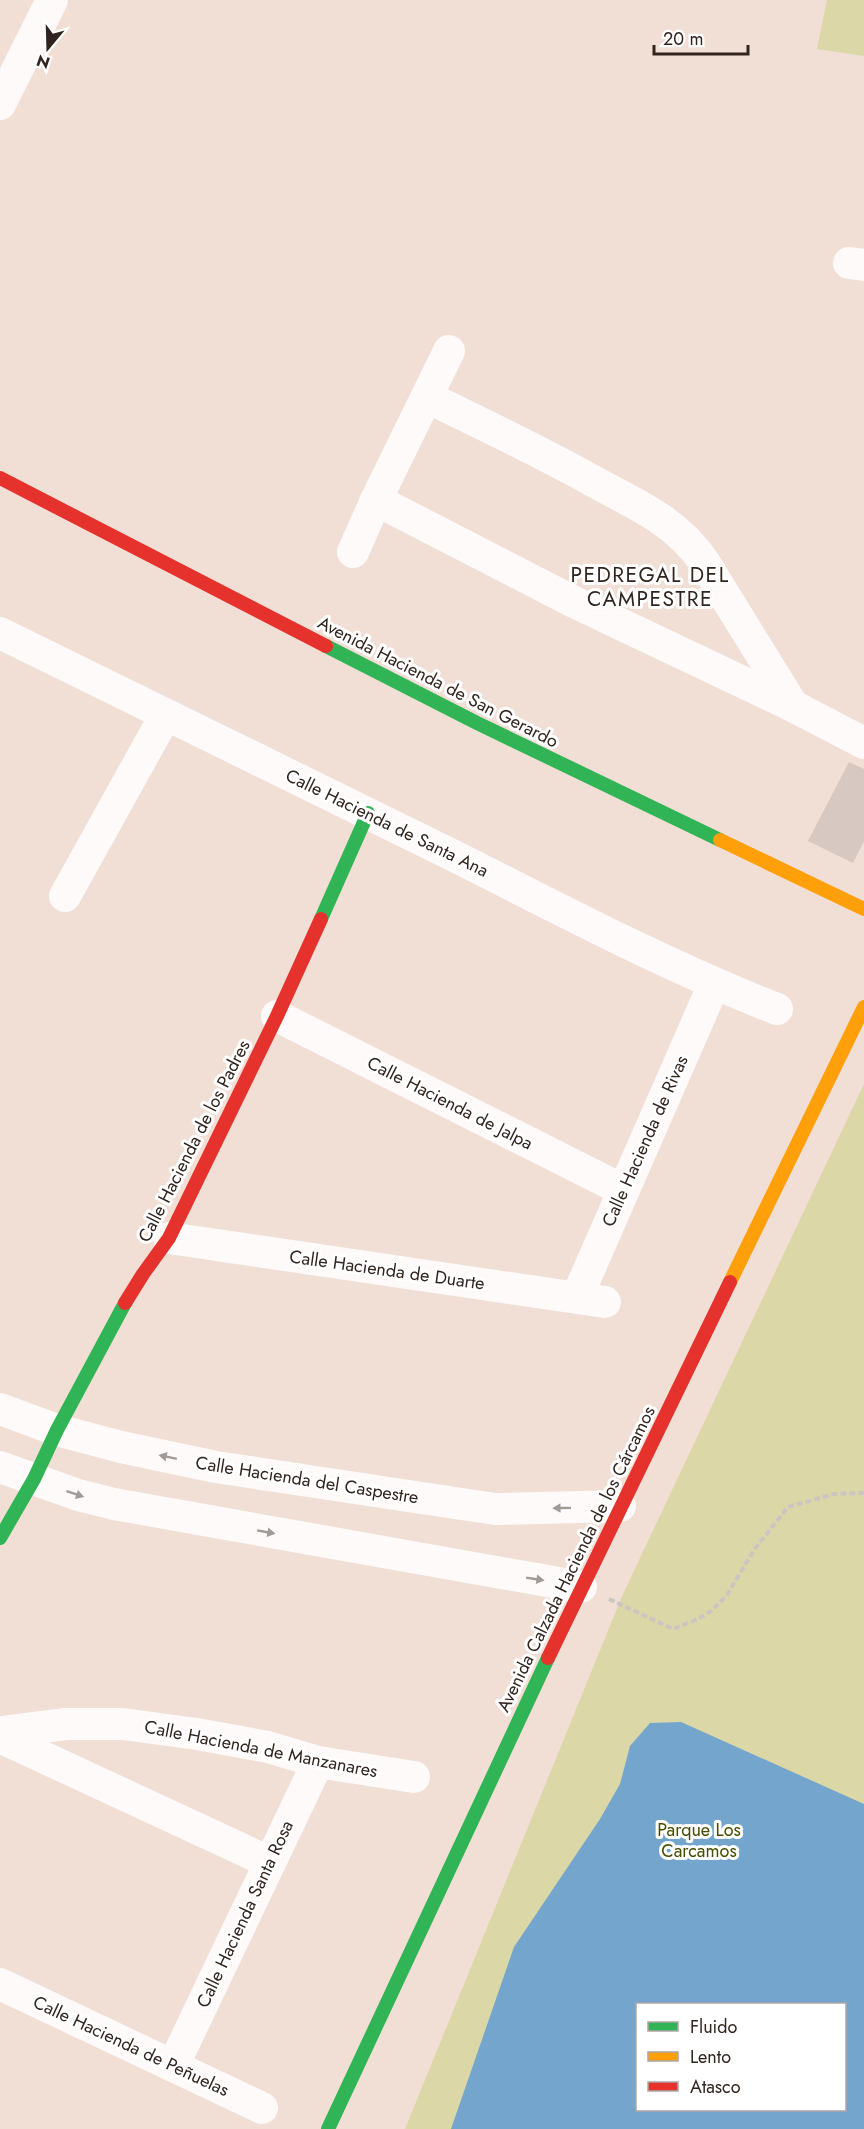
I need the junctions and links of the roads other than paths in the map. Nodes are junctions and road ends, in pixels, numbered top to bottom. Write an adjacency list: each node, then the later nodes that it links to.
1 (52, 0): 2 (street)
2 (0, 104)
3 (450, 351): 4 (street)
4 (427, 397): 6 (street); 9 (street)
5 (0, 478): 14 (street, Avenida Hacienda de San Gerardo)
6 (376, 500): 7 (street); 9 (street)
7 (353, 552)
8 (0, 633): 10 (street, Calle Hacienda de Santa Ana)
9 (793, 706): 11 (street)
10 (165, 716): 12 (street, Calle Hacienda de Santa Ana); 13 (street)
11 (864, 743)
12 (368, 813): 15 (street, Calle Hacienda de Santa Ana); 18 (street, Calle Hacienda de los Padres)
13 (65, 896)
14 (864, 909)
15 (714, 984): 17 (street, Calle Hacienda de Santa Ana); 19 (street, Calle Hacienda de Rivas)
16 (864, 1007): 26 (street, Avenida Calzada Hacienda de los Cárcamos)
17 (777, 1009)
18 (277, 1016): 19 (street, Calle Hacienda de Jalpa); 20 (street, Calle Hacienda de los Padres)
19 (623, 1190): 21 (street, Calle Hacienda de Rivas)
20 (169, 1238): 21 (street, Calle Hacienda de Duarte); 23 (street, Calle Hacienda de los Padres)
21 (591, 1300)
22 (0, 1409): 23 (street, Calle Hacienda del Caspestre)
23 (57, 1430): 25 (street, Calle Hacienda de los Padres); 26 (street, Calle Hacienda del Caspestre, one-way to 23)
24 (0, 1467): 25 (street)
25 (34, 1479): 27 (street, Calle Hacienda de los Padres); 28 (street, one-way to 28)
26 (620, 1506): 28 (street, Avenida Calzada Hacienda de los Cárcamos)
27 (0, 1538)
28 (581, 1587): 36 (street, Avenida Calzada Hacienda de los Cárcamos)
29 (0, 1734): 30 (street, Calle Hacienda de Manzanares); 32 (street)
30 (318, 1762): 31 (street, Calle Hacienda de Manzanares); 32 (street, Calle Hacienda Santa Rosa)
31 (414, 1777)
32 (269, 1862): 34 (street, Calle Hacienda Santa Rosa)
33 (0, 1984): 34 (street, Calle Hacienda de Peñuelas)
34 (173, 2066): 35 (street, Calle Hacienda de Peñuelas)
35 (262, 2108)
36 (328, 2129)

